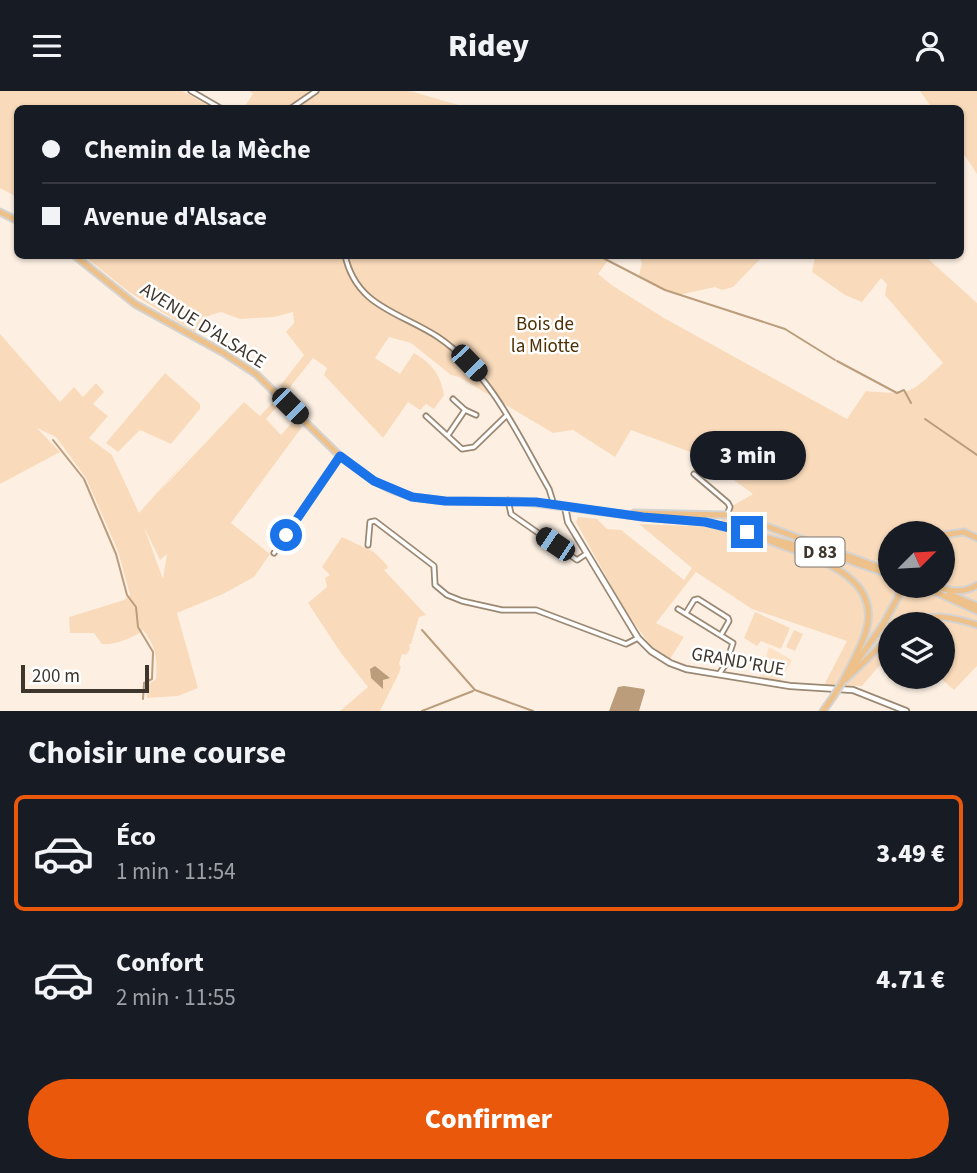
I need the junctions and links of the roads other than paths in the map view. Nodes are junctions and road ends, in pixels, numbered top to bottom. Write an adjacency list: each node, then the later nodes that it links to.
1 (191, 91): 3 (street)
2 (316, 91): 4 (street)
3 (215, 105)
4 (296, 105)
5 (79, 259): 13 (main road, AVENUE D'ALSACE / D 83)
6 (346, 259): 11 (street)
7 (453, 399): 8 (street)
8 (464, 410): 9 (street); 12 (street)
9 (476, 415)
10 (426, 416): 12 (street)
11 (506, 416): 12 (street); 16 (street)
12 (448, 435)
13 (340, 456): 15 (main road, AVENUE D'ALSACE / D 83); 24 (street)
14 (694, 474): 19 (street)
15 (508, 500): 16 (main road, AVENUE D'ALSACE / D 83); 25 (street)
16 (554, 505): 17 (main road, AVENUE D'ALSACE / D 83)
17 (565, 506): 18 (main road, AVENUE D'ALSACE / D 83); 25 (street, GRAND'RUE)
18 (624, 514): 19 (main road, AVENUE D'ALSACE / D 83); 20 (main road, AVENUE D'ALSACE / D 83)
19 (727, 515): 26 (main road, D 83)
20 (747, 532): 27 (main road, D 83); 42 (main road)
21 (956, 533): 22 (main road)
22 (977, 538)
23 (368, 545): 39 (street)
24 (274, 553)
25 (586, 554): 39 (street, GRAND'RUE)
26 (878, 568)
27 (878, 569)
28 (977, 585): 29 (main road)
29 (956, 592)
30 (956, 598): 34 (main road)
31 (897, 599): 42 (main road)
32 (953, 599): 34 (main road)
33 (678, 609): 35 (street)
34 (977, 609)
35 (685, 614): 38 (street); 38 (street)
36 (955, 618): 37 (main road)
37 (977, 625)
38 (721, 635): 41 (street)
39 (638, 638): 41 (street, GRAND'RUE)
40 (878, 648): 42 (main road)
41 (719, 675): 44 (street, GRAND'RUE)
42 (843, 681): 43 (main road, bridge)
43 (823, 711)
44 (906, 711)

